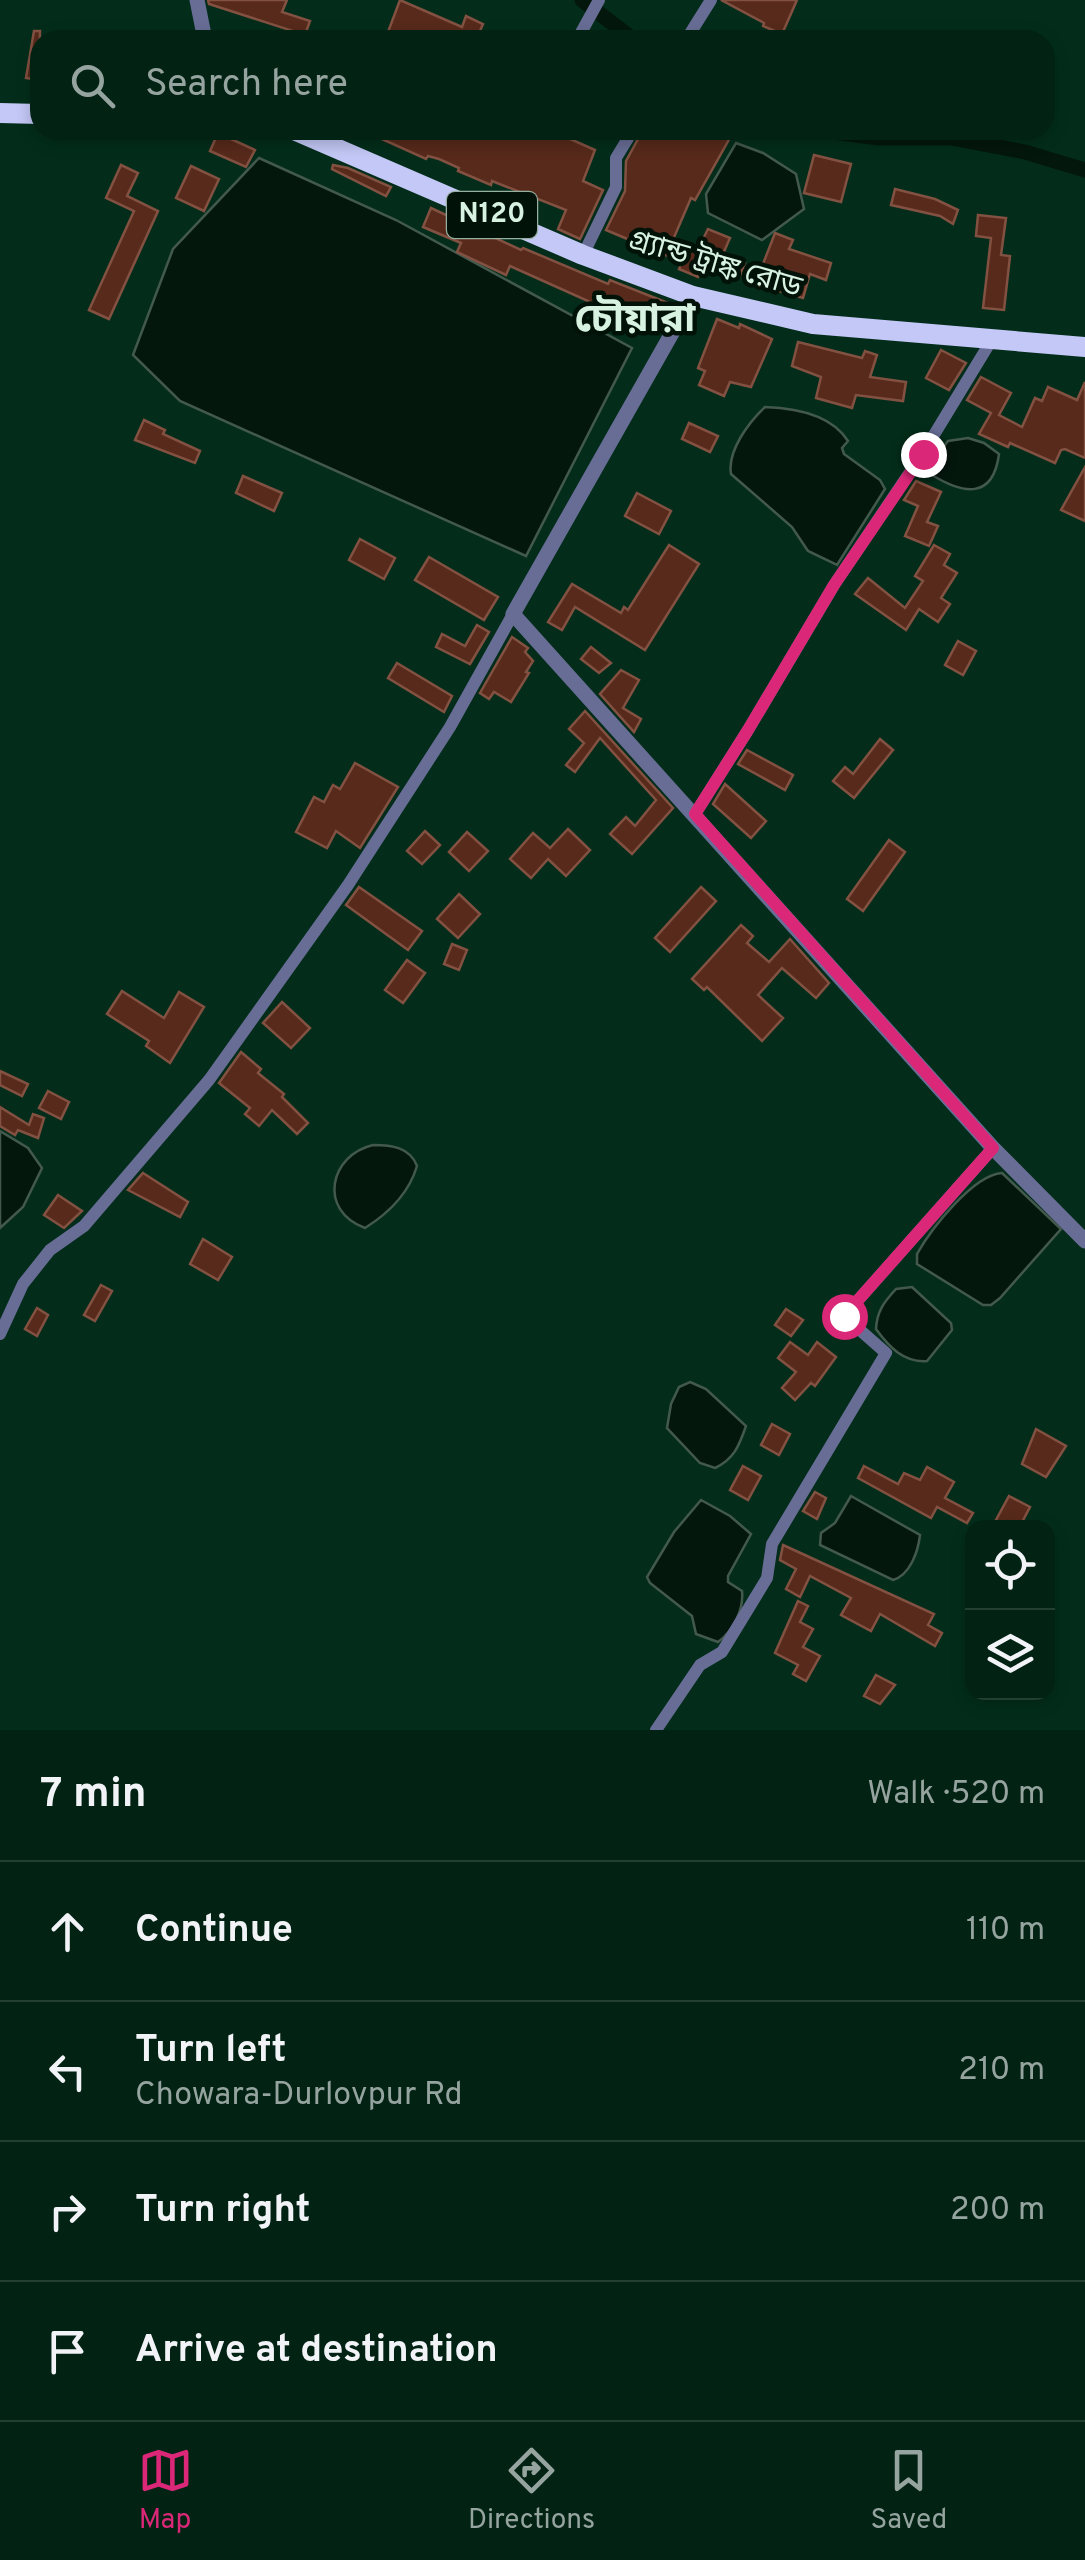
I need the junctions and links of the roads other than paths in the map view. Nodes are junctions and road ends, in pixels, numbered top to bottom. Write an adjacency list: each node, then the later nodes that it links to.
1 (197, 0): 4 (street)
2 (598, 0): 5 (street)
3 (710, 0): 6 (street)
4 (203, 30)
5 (582, 30)
6 (692, 30)
7 (0, 113): 8 (highway)
8 (30, 114)
9 (317, 140): 11 (highway, গ্র্যান্ড ট্রাঙ্ক রোড / N120)
10 (624, 140): 11 (street)
11 (583, 255): 12 (highway, গ্র্যান্ড ট্রাঙ্ক রোড / N120)
12 (692, 296): 13 (highway, গ্র্যান্ড ট্রাঙ্ক রোড / N120); 15 (street)
13 (992, 342): 14 (highway, গ্র্যান্ড ট্রাঙ্ক রোড / N120); 16 (street)
14 (1085, 347)
15 (513, 614): 16 (street); 19 (street)
16 (695, 814): 17 (street)
17 (993, 1148): 18 (street); 20 (street)
18 (1085, 1241)
19 (0, 1334)
20 (656, 1730)

